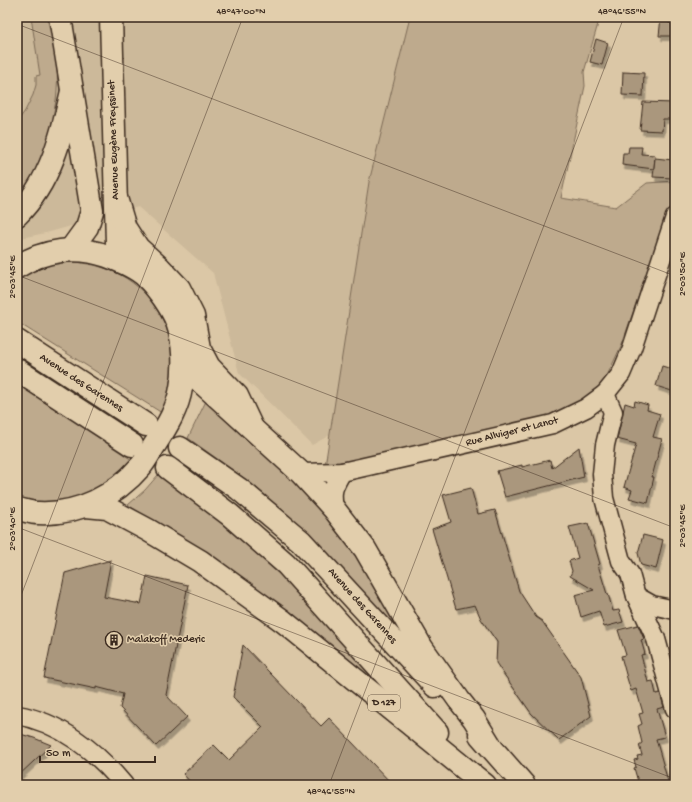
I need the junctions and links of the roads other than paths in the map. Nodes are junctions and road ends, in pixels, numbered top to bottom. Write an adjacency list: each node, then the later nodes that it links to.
1 (60, 17): 3 (main road)
2 (111, 17): 4 (main road, Avenue Eugène Freyssinet)
3 (72, 91): 5 (main road); 7 (main road)
4 (116, 198): 8 (main road, Avenue Eugène Freyssinet); 15 (main road)
5 (17, 214)
6 (675, 217): 13 (street, Rue Allviger et Lanot)
7 (71, 249): 8 (main road); 9 (main road)
8 (123, 262): 11 (main road)
9 (17, 267)
10 (17, 341): 14 (main road, Avenue des Garennes)
11 (184, 357): 15 (main road); 21 (main road)
12 (17, 370): 16 (main road)
13 (605, 394): 19 (street, Rue Allviger et Lanot); 24 (street)
14 (146, 425)
15 (252, 428): 20 (main road)
16 (132, 445)
17 (180, 448): 28 (main road, Avenue des Garennes)
18 (168, 468): 30 (main road)
19 (342, 472): 20 (street, Rue Allviger et Lanot); 23 (street)
20 (301, 473): 23 (main road)
21 (86, 506): 22 (main road); 30 (main road, D 127)
22 (17, 509)
23 (334, 509): 28 (main road)
24 (636, 596): 25 (street); 26 (street)
25 (675, 610)
26 (675, 709)
27 (17, 715): 29 (street)
28 (490, 745): 31 (main road, Avenue des Garennes)
29 (124, 785)
30 (485, 785)
31 (524, 785)

